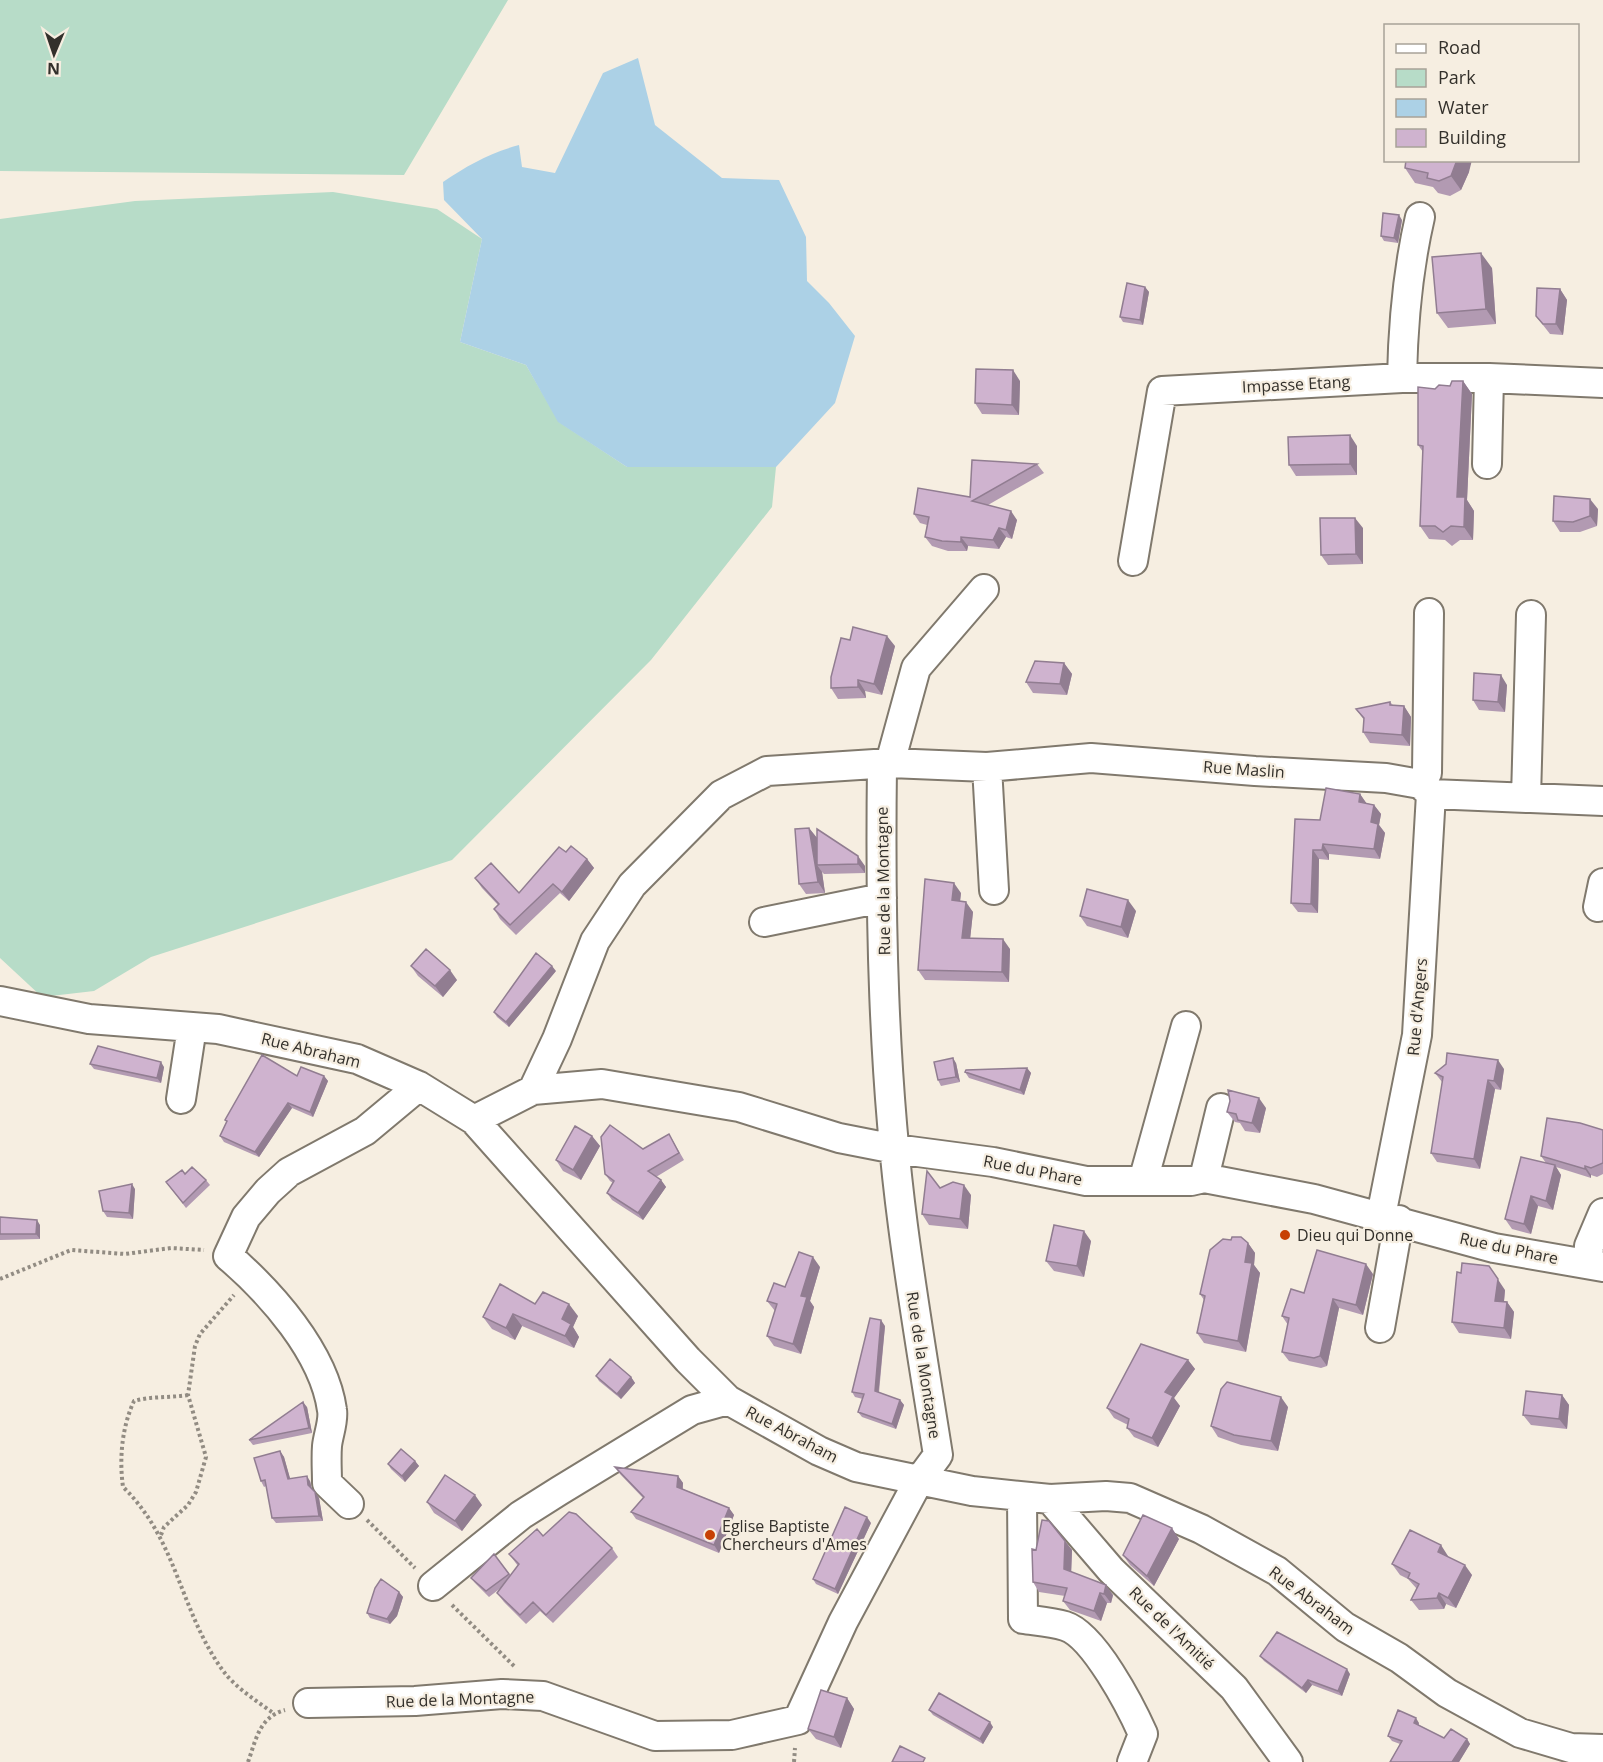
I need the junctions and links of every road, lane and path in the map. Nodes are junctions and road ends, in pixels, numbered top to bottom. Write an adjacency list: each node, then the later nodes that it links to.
1 (1420, 217): 2 (street)
2 (1402, 378): 3 (street, Impasse Etang); 6 (street, Impasse Etang)
3 (1490, 378): 4 (street, Impasse Etang); 5 (street)
4 (1603, 383)
5 (1487, 464)
6 (1133, 561)
7 (984, 589): 10 (street, Rue de la Montagne)
8 (1429, 612): 12 (street, Rue d'Angers)
9 (1531, 615): 13 (street)
10 (886, 764): 11 (street, Rue Maslin); 16 (street, Rue de la Montagne); 22 (street, Rue Maslin)
11 (987, 767): 12 (street, Rue Maslin); 15 (street)
12 (1425, 789): 13 (street, Rue Maslin); 30 (street, Rue d'Angers)
13 (1526, 798): 14 (street, Rue Maslin)
14 (1603, 801)
15 (994, 890)
16 (882, 897): 17 (street); 26 (street, Rue de la Montagne)
17 (764, 922)
18 (0, 1001): 19 (street, Rue Abraham)
19 (192, 1026): 21 (street, Rue Abraham); 23 (street)
20 (1186, 1026): 28 (street)
21 (419, 1086): 25 (street, Rue Abraham); 31 (street)
22 (533, 1090): 25 (street); 26 (street, Rue du Phare)
23 (181, 1099)
24 (1221, 1108): 27 (street)
25 (474, 1120): 37 (street, Rue Abraham)
26 (895, 1149): 28 (street, Rue du Phare); 38 (street, Rue de la Montagne)
27 (1204, 1178): 28 (street, Rue du Phare); 30 (street, Rue du Phare)
28 (1143, 1181)
29 (1603, 1213): 32 (street)
30 (1390, 1218): 32 (street, Rue du Phare); 35 (street, Rue d'Angers)
31 (228, 1256): 33 (street); 34 (path)
32 (1595, 1265)
33 (251, 1276): 36 (path); 41 (street)
34 (0, 1279)
35 (1380, 1328)
36 (189, 1395): 42 (path); 42 (path)
37 (728, 1400): 38 (street, Rue Abraham); 43 (street)
38 (918, 1482): 39 (street, Rue Abraham); 44 (street, Rue de la Montagne)
39 (1022, 1497): 40 (street, Rue Abraham); 48 (street)
40 (1050, 1499): 46 (street, Rue Abraham); 49 (street, Rue de l'Amitié)
41 (349, 1504)
42 (161, 1536): 45 (path)
43 (433, 1586)
44 (308, 1703): 45 (path)
45 (273, 1713): 47 (path)
46 (1603, 1749)
47 (248, 1762)
48 (1132, 1762)
49 (1288, 1762)

